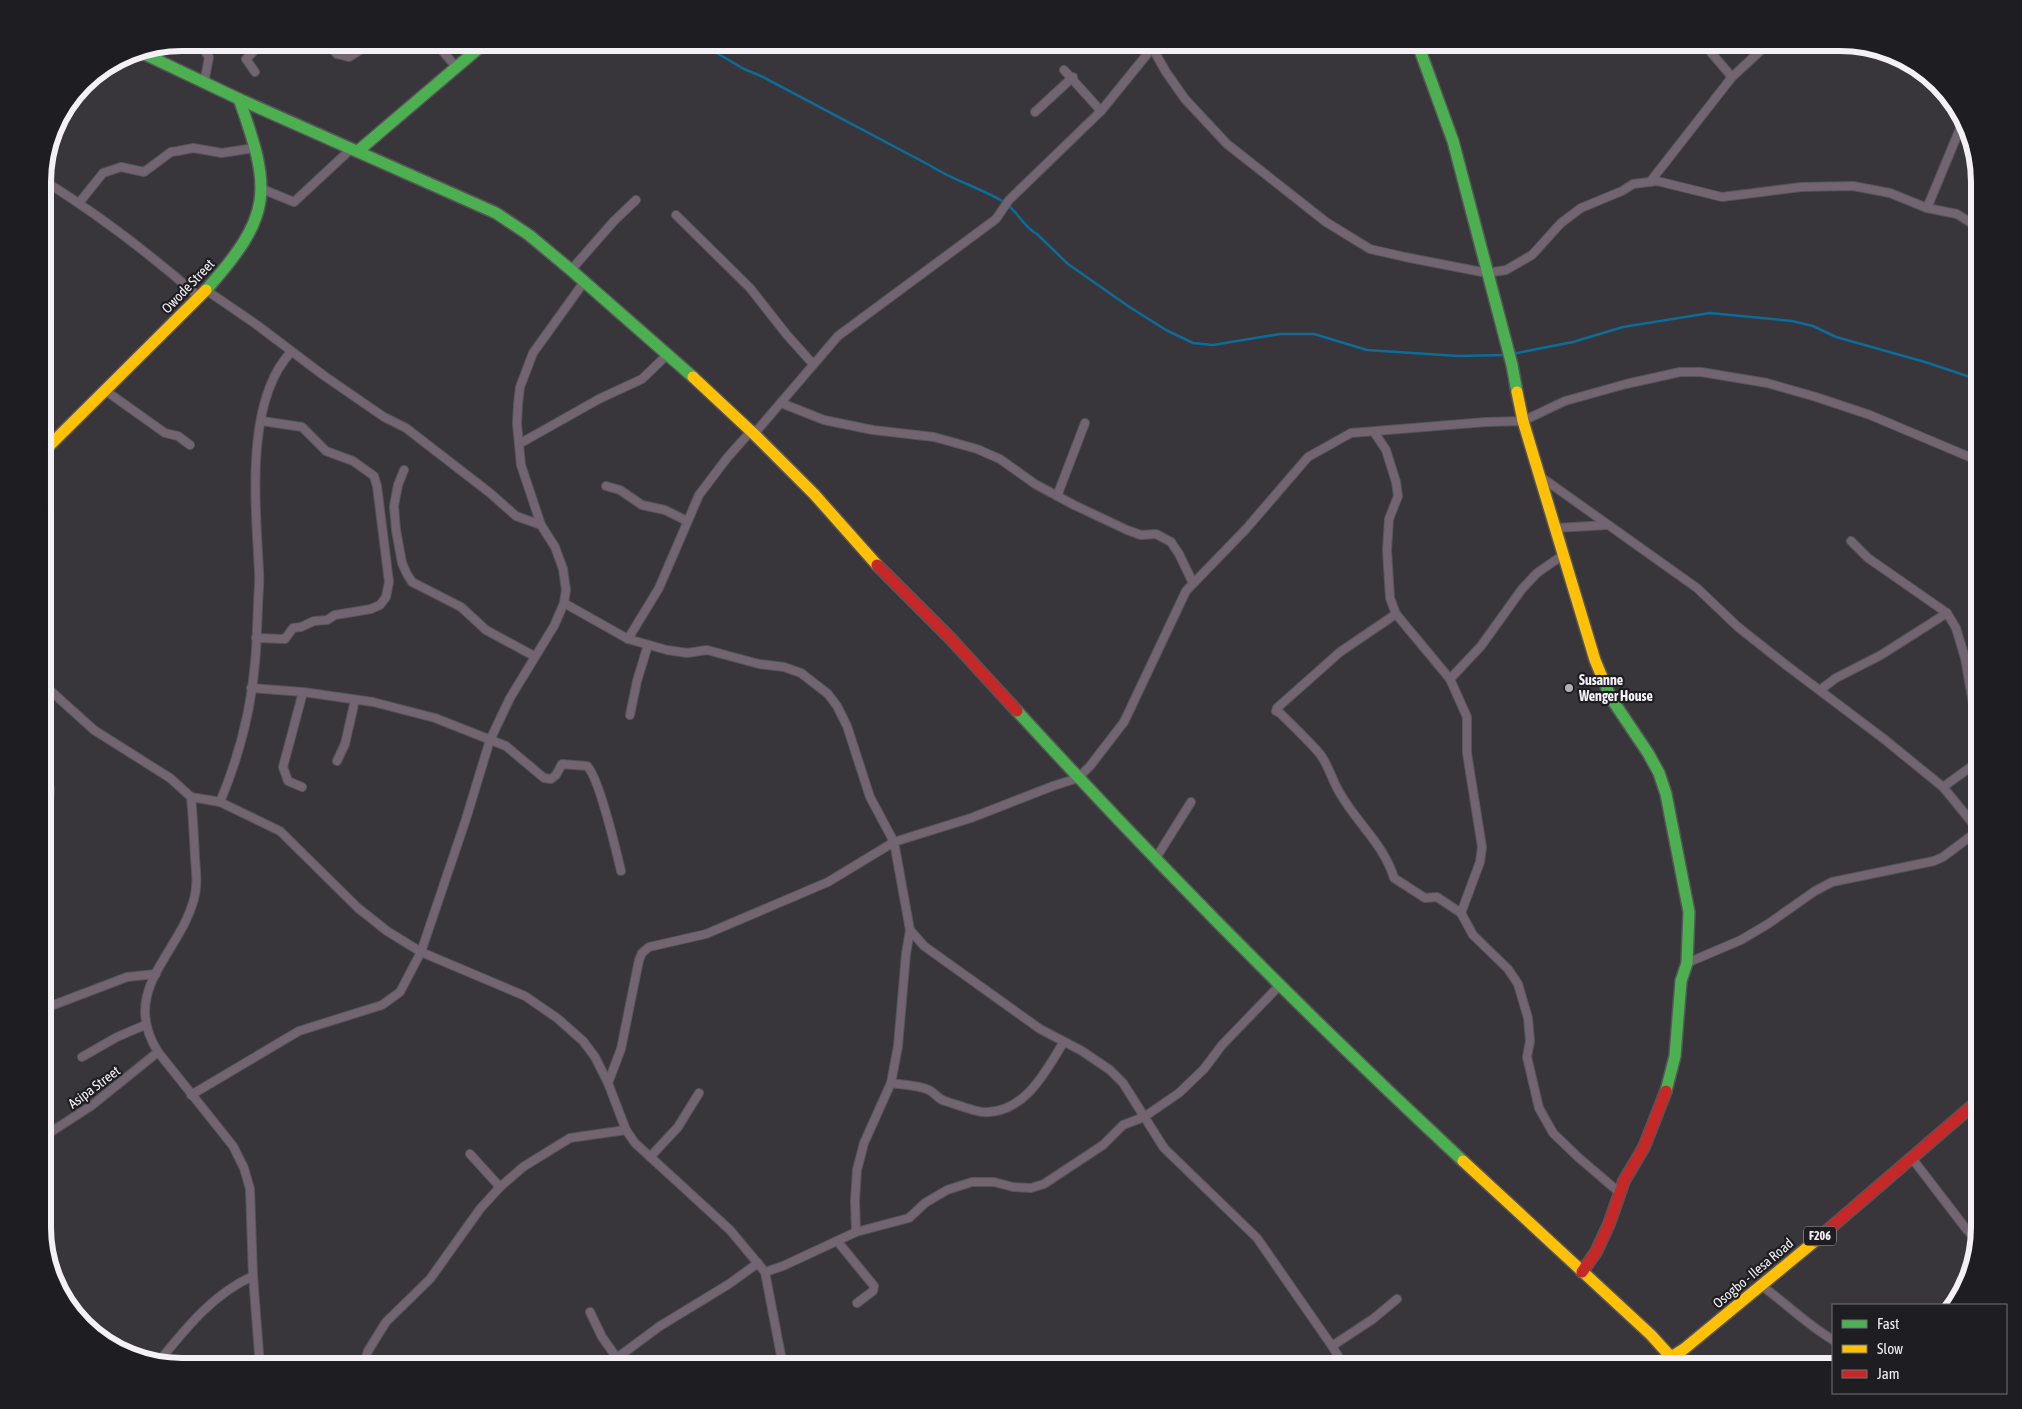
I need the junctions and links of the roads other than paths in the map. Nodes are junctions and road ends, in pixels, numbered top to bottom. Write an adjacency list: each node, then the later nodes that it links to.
1 (205, 51): 18 (street)
2 (254, 51): 15 (street)
3 (334, 51): 4 (street)
4 (359, 51)
5 (443, 51): 13 (street)
6 (475, 51): 13 (main road)
7 (1148, 51): 20 (street)
8 (1157, 51): 34 (street)
9 (1420, 51): 34 (main road)
10 (1710, 51): 16 (street)
11 (1760, 51): 16 (street)
12 (148, 56): 18 (main road)
13 (456, 67): 24 (main road)
14 (1064, 70): 17 (street)
15 (255, 72)
16 (1732, 77): 25 (street)
17 (1073, 78): 20 (street); 21 (street)
18 (204, 83): 19 (main road)
19 (239, 100): 23 (main road, Owode Street); 24 (main road)
20 (1101, 111): 39 (street)
21 (1035, 112)
22 (1960, 130): 30 (street)
23 (254, 148): 27 (main road, Owode Street); 29 (street)
24 (354, 150): 27 (street); 33 (main road)
25 (1650, 182): 30 (street); 34 (street)
26 (52, 186): 29 (street)
27 (262, 189): 36 (main road, Owode Street)
28 (636, 200): 33 (street)
29 (79, 203): 36 (street)
30 (1927, 208): 32 (street)
31 (676, 215): 39 (street)
32 (1971, 223)
33 (571, 270): 35 (main road)
34 (1487, 273): 43 (main road)
35 (584, 282): 38 (main road); 48 (street)
36 (202, 293): 37 (street); 40 (main road, Owode Street)
37 (291, 352): 42 (street); 57 (street)
38 (668, 354): 45 (main road); 48 (street)
39 (813, 364): 41 (street)
40 (106, 391): 47 (main road, Owode Street); 49 (street)
41 (780, 403): 45 (street); 54 (street)
42 (262, 421): 65 (street); 65 (street)
43 (1523, 421): 46 (street); 50 (street); 52 (main road)
44 (1085, 423): 54 (street)
45 (753, 432): 55 (street); 80 (main road)
46 (1374, 432): 61 (street); 63 (street)
47 (52, 443)
48 (519, 444): 57 (street)
49 (190, 445)
50 (1971, 457)
51 (404, 470): 68 (street)
52 (1540, 476): 56 (street); 58 (main road)
53 (606, 486): 55 (street)
54 (1057, 496): 61 (street)
55 (687, 521): 66 (street)
56 (1606, 524): 58 (street); 71 (street)
57 (541, 526): 62 (street)
58 (1556, 528): 60 (main road)
59 (1851, 541): 64 (street)
60 (1563, 555): 69 (street); 94 (main road)
61 (1193, 583): 80 (street)
62 (564, 603): 66 (street); 68 (street)
63 (1396, 614): 69 (street); 91 (street)
64 (1947, 614): 71 (street); 72 (street)
65 (256, 638): 70 (street)
66 (628, 639): 67 (street)
67 (648, 645): 76 (street); 88 (street)
68 (534, 656): 77 (street)
69 (1450, 679): 91 (street)
70 (252, 688): 74 (street); 84 (street)
71 (1820, 690): 82 (street)
72 (1971, 690)
73 (52, 692): 83 (street)
74 (303, 692): 75 (street); 81 (street)
75 (355, 700): 77 (street); 78 (street)
76 (630, 715)
77 (490, 740): 90 (street); 93 (street)
78 (337, 761)
79 (1971, 768): 82 (street)
80 (1078, 778): 88 (street); 89 (main road)
81 (302, 787)
82 (1943, 788): 86 (street)
83 (191, 797): 84 (street); 95 (street)
84 (220, 802): 93 (street)
85 (1191, 802): 89 (street)
86 (1971, 821)
87 (1971, 836): 94 (street)
88 (894, 842): 92 (street); 102 (street)
89 (1156, 858): 96 (main road)
90 (621, 871)
91 (1461, 913): 114 (street)
92 (910, 930): 99 (street); 103 (street)
93 (421, 952): 102 (street); 105 (street)
94 (1687, 963): 114 (main road)
95 (156, 974): 97 (street); 98 (street)
96 (1279, 986): 107 (street); 120 (main road)
97 (52, 1006)
98 (145, 1025): 100 (street); 101 (street)
99 (1063, 1043): 103 (street); 107 (street)
100 (158, 1052): 105 (street); 109 (street, Asipa Street)
101 (82, 1057)
102 (608, 1083): 108 (street)
103 (891, 1083): 115 (street)
104 (699, 1093): 111 (street)
105 (192, 1095): 121 (street)
106 (1971, 1107): 112 (main road, Osogbo - Ilesa Road / F206)
107 (1144, 1117): 115 (street); 127 (street)
108 (626, 1130): 111 (street); 113 (street)
109 (52, 1131)
110 (470, 1154): 113 (street)
111 (650, 1157): 118 (street)
112 (1911, 1157): 116 (street); 122 (main road, Osogbo - Ilesa Road / F206)
113 (500, 1187): 130 (street)
114 (1620, 1193): 120 (main road)
115 (856, 1232): 117 (street)
116 (1971, 1234)
117 (838, 1242): 119 (street); 124 (street)
118 (758, 1263): 119 (street); 131 (street)
119 (764, 1272): 132 (street)
120 (1582, 1272): 134 (main road)
121 (253, 1276): 128 (street); 129 (street)
122 (1762, 1286): 126 (street); 135 (main road, Osogbo - Ilesa Road / F206)
123 (1397, 1299): 127 (street)
124 (856, 1303)
125 (590, 1312): 131 (street)
126 (1832, 1339)
127 (1332, 1346): 133 (street)
128 (163, 1357)
129 (259, 1358)
130 (366, 1358)
131 (617, 1358)
132 (781, 1358)
133 (1339, 1358)
134 (1671, 1358)
135 (1680, 1358)

